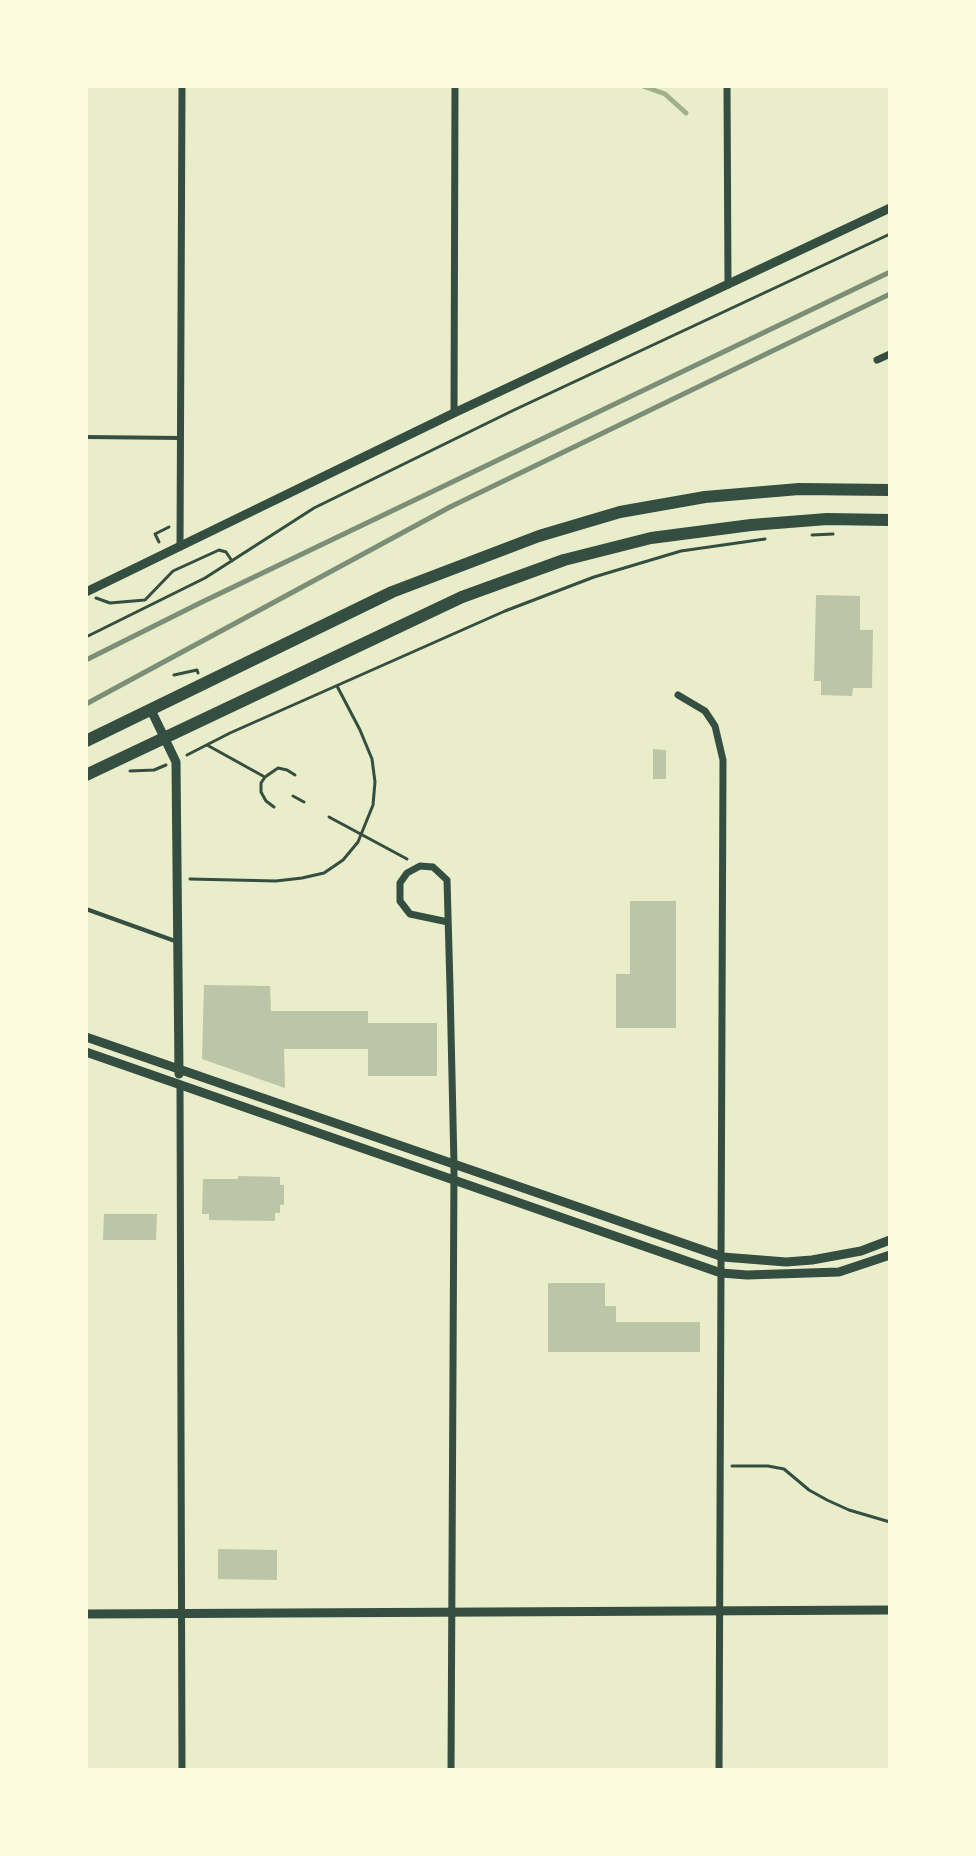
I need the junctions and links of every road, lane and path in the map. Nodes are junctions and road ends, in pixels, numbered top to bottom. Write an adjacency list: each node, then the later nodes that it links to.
1 (182, 86): 11 (street)
2 (455, 86): 9 (street)
3 (727, 86): 6 (street)
4 (890, 208): 6 (street)
5 (890, 234): 18 (path)
6 (728, 285): 9 (street)
7 (890, 354): 8 (street)
8 (877, 360)
9 (454, 413): 17 (street)
10 (86, 437): 11 (lane)
11 (181, 438): 17 (street)
12 (890, 490): 23 (highway)
13 (890, 520): 24 (highway)
14 (840, 534): 15 (path)
15 (813, 535)
16 (766, 539): 21 (path)
17 (180, 547): 19 (street)
18 (232, 561): 19 (path); 20 (path)
19 (86, 592)
20 (86, 637)
21 (337, 686): 26 (path); 36 (path)
22 (678, 695): 50 (street)
23 (151, 710): 24 (street); 25 (highway)
24 (164, 737): 27 (street); 29 (highway)
25 (86, 741)
26 (207, 745): 27 (path); 31 (path)
27 (176, 762): 28 (path); 38 (street)
28 (122, 771)
29 (86, 775)
30 (295, 775): 31 (path)
31 (265, 777): 34 (path)
32 (293, 796): 33 (path)
33 (304, 802)
34 (274, 807)
35 (329, 817): 36 (path)
36 (362, 835): 37 (path); 38 (path)
37 (420, 866): 40 (street); 40 (street)
38 (177, 879): 41 (street)
39 (86, 909): 41 (lane)
40 (448, 922): 46 (street)
41 (178, 942): 44 (street)
42 (86, 1037): 44 (street)
43 (86, 1052): 45 (street)
44 (179, 1071): 45 (street); 46 (street)
45 (180, 1085): 47 (street); 58 (street)
46 (454, 1165): 47 (street); 50 (street)
47 (453, 1182): 51 (street); 56 (street)
48 (890, 1240): 50 (street)
49 (890, 1255): 51 (street)
50 (723, 1257): 51 (street)
51 (721, 1273): 52 (street)
52 (721, 1466): 53 (path); 55 (street)
53 (890, 1522)
54 (890, 1610): 55 (street)
55 (720, 1612): 56 (street); 61 (street)
56 (451, 1613): 58 (street); 60 (street)
57 (86, 1614): 58 (street)
58 (182, 1615): 59 (street)
59 (182, 1770)
60 (451, 1770)
61 (719, 1770)

